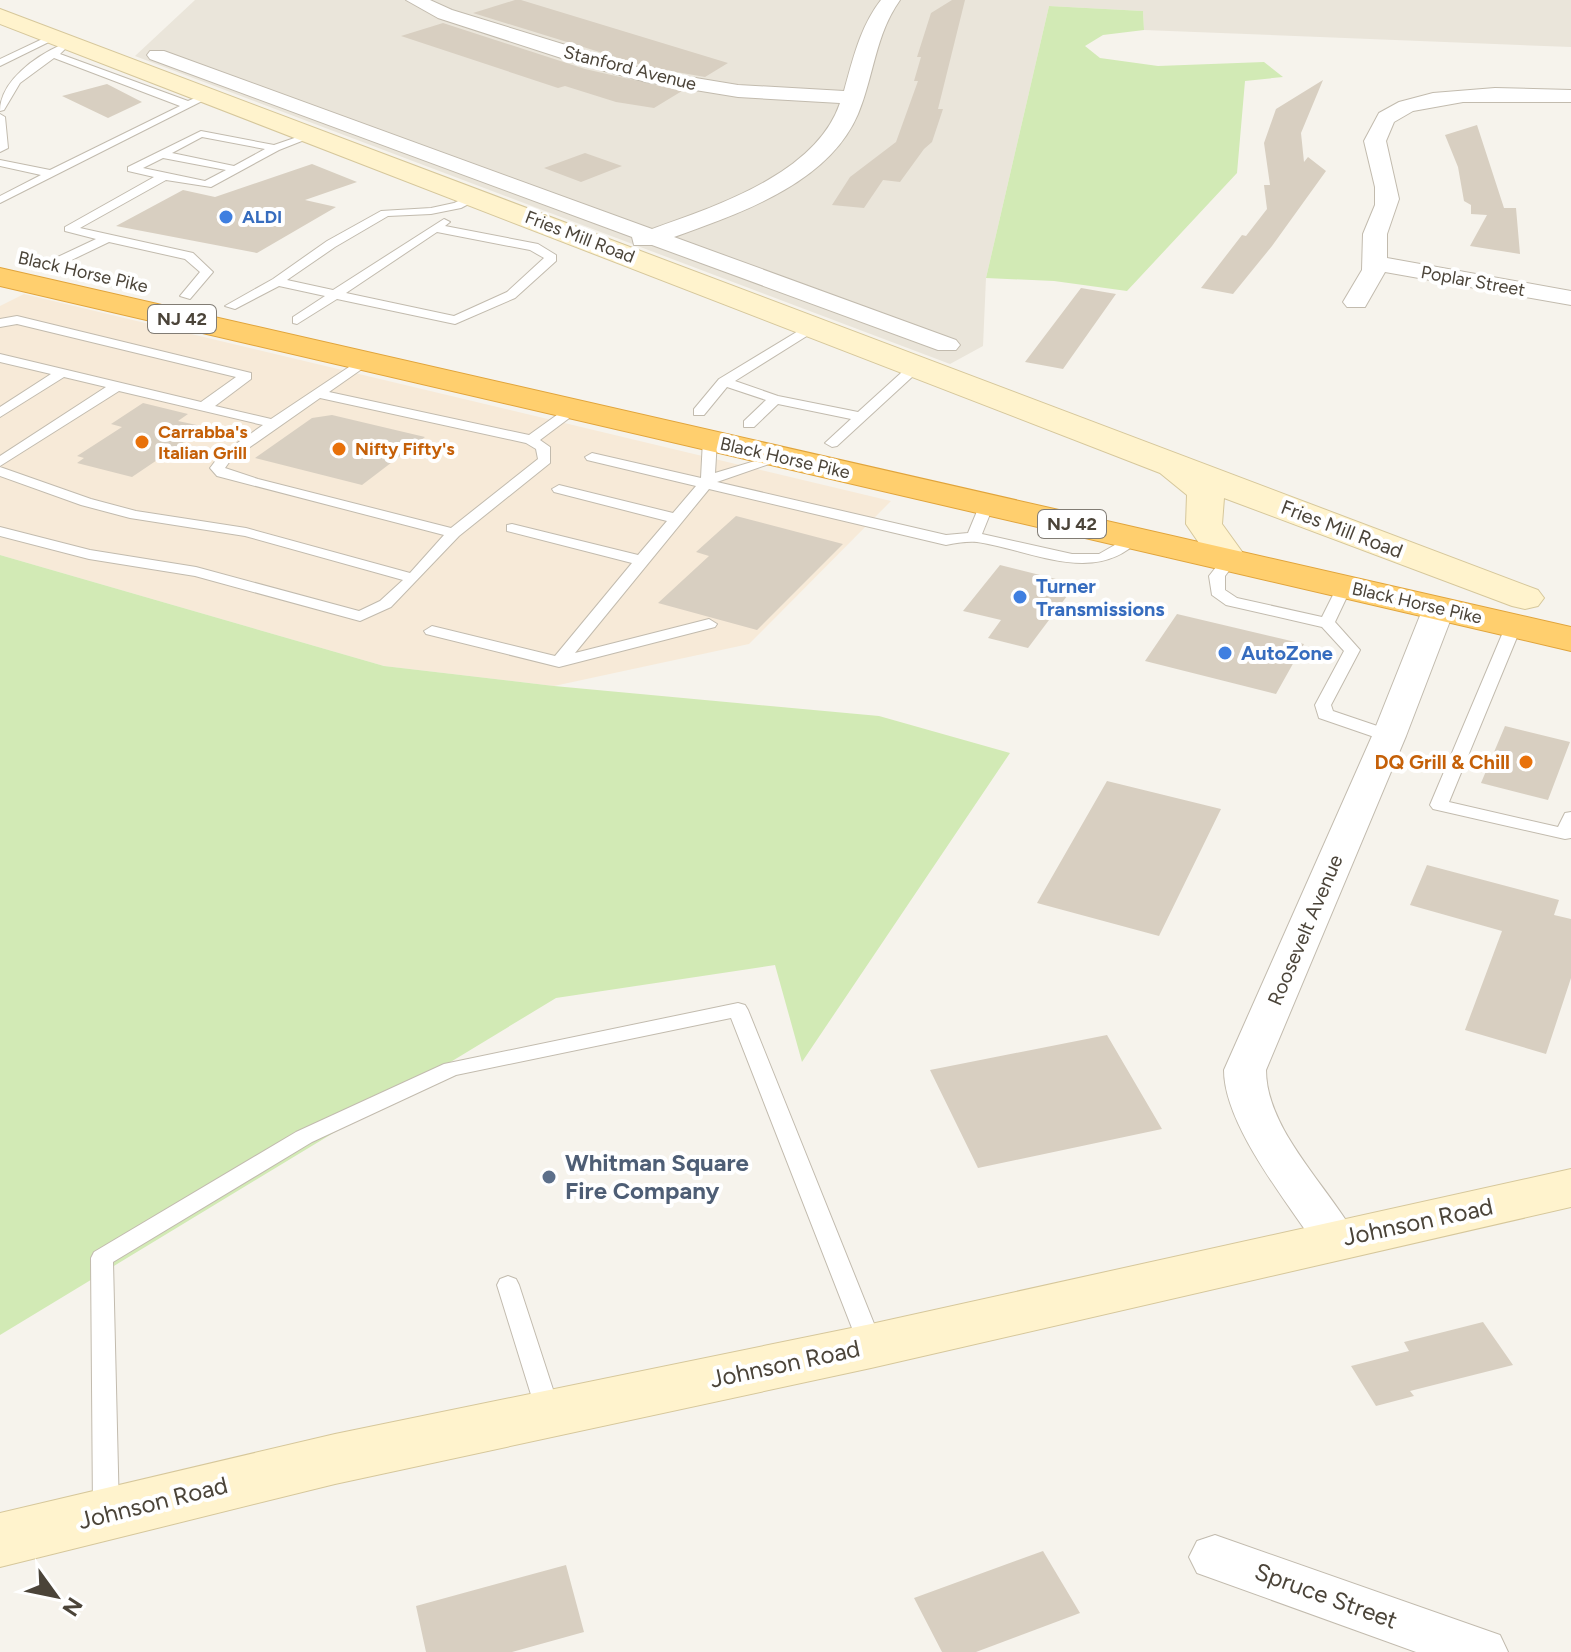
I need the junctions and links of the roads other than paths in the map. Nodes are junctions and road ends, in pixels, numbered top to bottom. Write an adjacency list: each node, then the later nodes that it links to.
1 (415, 0): 8 (street, Stanford Avenue)
2 (891, 0): 8 (street)
3 (0, 16): 4 (main road, Fries Mill Road)
4 (60, 44): 6 (lane); 9 (main road, Fries Mill Road); 10 (lane)
5 (157, 55): 23 (street, Fries Mill Road)
6 (0, 63)
7 (1571, 96): 27 (street)
8 (853, 98): 23 (street)
9 (199, 100): 12 (main road, Fries Mill Road); 18 (lane)
10 (0, 108)
11 (0, 117): 14 (lane)
12 (312, 135): 13 (lane); 20 (main road, Fries Mill Road)
13 (275, 148): 15 (lane); 17 (lane)
14 (0, 149)
15 (161, 154): 17 (lane); 19 (lane)
16 (0, 163): 18 (lane)
17 (235, 169): 19 (lane)
18 (51, 174): 21 (lane)
19 (164, 176): 24 (lane)
20 (480, 199): 22 (lane); 25 (main road, Fries Mill Road); 30 (lane)
21 (0, 200)
22 (436, 228): 31 (lane); 31 (lane)
23 (653, 236): 25 (street); 39 (street, Fries Mill Road)
24 (107, 238): 28 (lane); 32 (lane)
25 (614, 250): 38 (main road, Fries Mill Road)
26 (0, 253): 28 (highway, Black Horse Pike / NJ 42)
27 (1376, 263): 33 (street, Poplar Street); 34 (street)
28 (57, 278): 29 (highway, Black Horse Pike / NJ 42); 32 (highway); 41 (highway, Black Horse Pike / NJ 42)
29 (6, 282)
30 (277, 282): 31 (lane); 35 (lane)
31 (336, 294): 36 (lane)
32 (186, 296): 35 (highway, Black Horse Pike / NJ 42)
33 (1571, 298)
34 (1356, 302)
35 (231, 306): 36 (highway, Black Horse Pike / NJ 42)
36 (297, 320): 44 (highway, Black Horse Pike / NJ 42)
37 (0, 323): 48 (lane)
38 (813, 326): 42 (main road, Fries Mill Road); 45 (lane)
39 (947, 345)
40 (0, 358): 43 (lane)
41 (364, 361): 44 (highway); 47 (lane); 49 (highway, Black Horse Pike / NJ 42)
42 (917, 366): 52 (lane); 59 (main road, Fries Mill Road)
43 (60, 374): 46 (lane); 51 (lane)
44 (542, 376): 54 (highway, Black Horse Pike / NJ 42)
45 (724, 382): 50 (lane); 54 (lane)
46 (117, 386): 48 (lane); 60 (lane)
47 (320, 394): 53 (lane); 55 (lane)
48 (204, 407): 53 (lane)
49 (573, 410): 54 (highway, Black Horse Pike / NJ 42); 55 (lane)
50 (762, 412): 52 (lane); 54 (highway, Black Horse Pike / NJ 42); 56 (highway, Black Horse Pike / NJ 42)
51 (0, 413)
52 (861, 417): 56 (lane)
53 (274, 424): 69 (lane)
54 (704, 426): 58 (highway, Black Horse Pike / NJ 42); 62 (lane)
55 (531, 440): 69 (lane)
56 (832, 443): 66 (highway, Black Horse Pike / NJ 42)
57 (592, 457): 62 (lane)
58 (782, 457): 62 (lane); 64 (highway, Black Horse Pike / NJ 42)
59 (1159, 461): 66 (main road, Fries Mill Road); 78 (main road, Fries Mill Road)
60 (0, 462)
61 (0, 471): 74 (lane)
62 (706, 482): 65 (lane); 70 (lane)
63 (559, 489): 65 (lane)
64 (987, 504): 70 (lane); 71 (highway, Black Horse Pike / NJ 42)
65 (677, 519): 73 (lane)
66 (1204, 524): 72 (main road, Fries Mill Road); 78 (highway, Black Horse Pike / NJ 42)
67 (512, 528): 73 (lane)
68 (0, 531): 74 (lane)
69 (454, 533): 74 (lane)
70 (974, 537): 71 (lane)
71 (1134, 538): 72 (highway, Black Horse Pike / NJ 42)
72 (1229, 560): 75 (highway, Black Horse Pike / NJ 42); 79 (lane)
73 (642, 561): 83 (lane)
74 (412, 578)
75 (1344, 586): 76 (highway, Black Horse Pike / NJ 42); 79 (lane)
76 (1439, 608): 78 (highway, Black Horse Pike / NJ 42); 84 (street, Roosevelt Avenue)
77 (1571, 608): 78 (highway, Black Horse Pike / NJ 42)
78 (1519, 612): 82 (highway, Black Horse Pike / NJ 42); 85 (lane)
79 (1327, 623): 84 (lane)
80 (709, 624): 83 (lane)
81 (432, 631): 83 (lane)
82 (1571, 639)
83 (559, 662)
84 (1389, 736): 87 (street, Roosevelt Avenue)
85 (1571, 817)
86 (1571, 1188): 87 (main road, Johnson Road)
87 (1336, 1240): 89 (main road, Johnson Road)
88 (508, 1285): 90 (lane)
89 (871, 1346): 90 (main road, Johnson Road); 91 (lane)
90 (549, 1414): 91 (main road, Johnson Road)
91 (106, 1515): 92 (main road, Johnson Road)
92 (0, 1540)
93 (1215, 1557): 94 (street, Spruce Street)
94 (1481, 1652)

